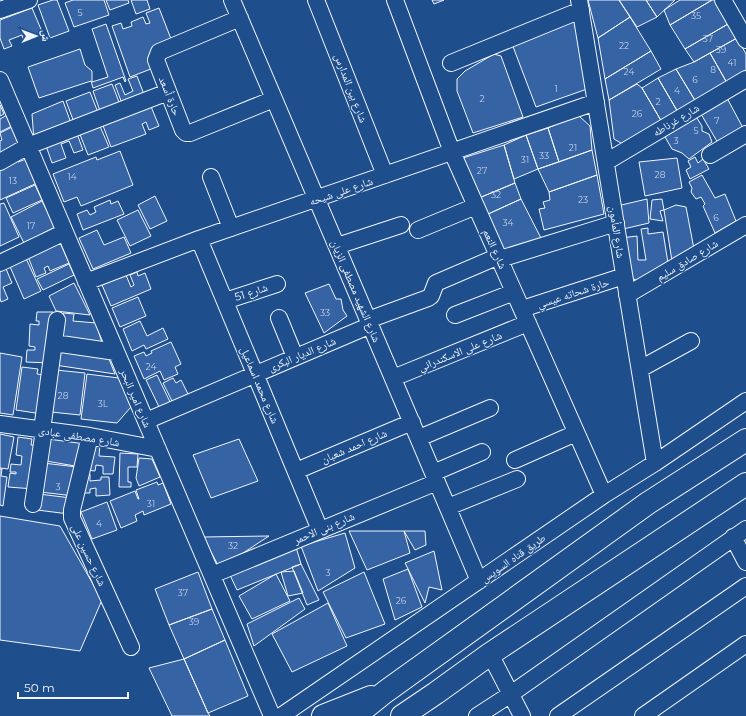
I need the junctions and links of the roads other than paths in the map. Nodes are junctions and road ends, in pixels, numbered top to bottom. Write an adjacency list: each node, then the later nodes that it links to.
1 (29, 0): 7 (street)
2 (232, 0): 8 (street, شارع الشهيد مصطفى الزيان)
3 (316, 0): 22 (street, شارع بين المدارس)
4 (395, 0): 18 (street, شارع النعم)
5 (723, 0): 9 (street)
6 (580, 5): 10 (street); 15 (street, شارع المأمون)
7 (0, 10)
8 (240, 18): 13 (street, حارة أسعد); 14 (street, شارع الشهيد مصطفى الزيان)
9 (746, 40)
10 (451, 63)
11 (746, 79): 21 (street, شارع غرناطه)
12 (0, 80): 17 (street, شارع امير البحر)
13 (168, 92): 14 (street, حارة أسعد); 17 (street)
14 (274, 99): 24 (street, شارع الشهيد مصطفى الزيان)
15 (596, 102): 18 (street, شارع على شيحه); 21 (street, شارع المأمون)
16 (746, 134): 19 (street)
17 (28, 146): 20 (street); 31 (street, شارع امير البحر)
18 (452, 152): 22 (street, شارع على شيحه); 25 (street, شارع النعم)
19 (710, 155)
20 (0, 162)
21 (606, 162): 26 (street, شارع المأمون)
22 (385, 175): 24 (street, شارع على شيحه)
23 (210, 177): 29 (street)
24 (317, 199): 29 (street, شارع على شيحه); 33 (street, شارع الشهيد مصطفى الزيان)
25 (476, 206): 30 (street); 34 (street, شارع النعم)
26 (616, 223): 34 (street, شارع الديار البكرى); 36 (street, شارع المأمون)
27 (401, 225): 33 (street)
28 (746, 225): 40 (street, شارع صادق سليم)
29 (231, 228): 32 (street, شارع على شيحه)
30 (418, 230)
31 (65, 232): 35 (street); 37 (street, شارع امير البحر)
32 (199, 239): 37 (street, شارع على شيحه); 41 (street, شارع محمد اسماعيل)
33 (337, 246): 46 (street, شارع الشهيد مصطفى الزيان)
34 (500, 257): 39 (street, شارع النعم); 46 (street, شارع الديار البكرى)
35 (0, 263)
36 (624, 276): 40 (street, شارع المأمون); 43 (street, حارة شحاته عيسي)
37 (86, 282): 49 (street, شارع امير البحر)
38 (277, 284): 41 (street, شارع 51)
39 (514, 292): 42 (street); 43 (street, شارع النعم)
40 (627, 295): 51 (street, شارع المأمون)
41 (225, 301): 52 (street, شارع محمد اسماعيل)
42 (455, 314)
43 (525, 316): 53 (street, شارع على الاسكندراني); 60 (street, شارع النعم)
44 (279, 318): 50 (street)
45 (57, 320): 48 (street)
46 (370, 323): 50 (street, شارع الديار البكرى); 53 (street, شارع الشهيد مصطفى الزيان)
47 (691, 341): 51 (street)
48 (54, 343): 49 (street); 59 (street)
49 (116, 352): 56 (street, شارع امير البحر)
50 (295, 357): 52 (street, شارع الديار البكرى)
51 (640, 368): 67 (street, شارع المأمون)
52 (255, 374): 56 (street, شارع الديار البكرى); 68 (street, شارع محمد اسماعيل)
53 (393, 378): 57 (street, شارع الشهيد مصطفى الزيان)
54 (746, 401): 67 (street, طريق قناه السويس)
55 (490, 408): 62 (street)
56 (146, 421): 64 (street, شارع امير البحر)
57 (412, 422): 62 (street, شارع الشهيد مصطفى الزيان); 68 (street, شارع احمد شعبان)
58 (0, 424): 59 (street, شارع مصطفى عبادى)
59 (43, 430): 61 (street, شارع مصطفى عبادى); 73 (street)
60 (576, 433): 66 (street); 72 (street, شارع النعم)
61 (90, 436): 64 (street, شارع مصطفى عبادى); 82 (street, شارع حسين على)
62 (419, 438): 69 (street, شارع الشهيد مصطفى الزيان)
63 (746, 440): 84 (highway)
64 (158, 449): 78 (street, شارع امير البحر)
65 (482, 452): 69 (street, شارع بنى الاحمر)
66 (515, 460)
67 (655, 463): 72 (street, طريق قناه السويس)
68 (296, 471): 75 (street, شارع محمد اسماعيل)
69 (435, 477): 74 (street, شارع الشهيد مصطفى الزيان); 75 (street, شارع بنى الاحمر)
70 (517, 479): 74 (street)
71 (746, 484): 83 (highway)
72 (604, 496): 79 (street, طريق قناه السويس)
73 (33, 504)
74 (448, 507): 79 (street, شارع الشهيد مصطفى الزيان)
75 (320, 530): 78 (street, شارع بنى الاحمر)
76 (740, 533): 77 (street); 85 (street)
77 (746, 562)
78 (212, 575): 86 (street, شارع امير البحر)
79 (479, 581): 87 (street, طريق قناه السويس)
80 (746, 586): 93 (street)
81 (746, 644): 94 (street)
82 (131, 647)
83 (490, 654): 85 (street); 90 (highway)
84 (385, 692): 88 (highway); 89 (highway)
85 (510, 694): 91 (street); 92 (street)
86 (272, 716)
87 (281, 716)
88 (322, 716)
89 (355, 716)
90 (402, 716)
91 (477, 716)
92 (522, 716)
93 (558, 716)
94 (643, 716)

